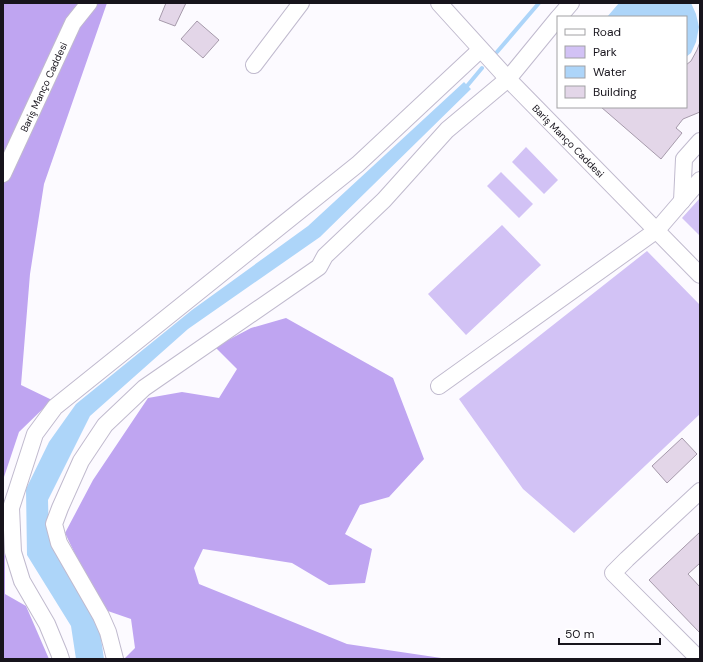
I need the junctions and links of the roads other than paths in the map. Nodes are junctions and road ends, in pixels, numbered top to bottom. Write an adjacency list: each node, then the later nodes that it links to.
1 (89, 3): 11 (street, Bariş Manço Caddesi)
2 (301, 3): 8 (street)
3 (439, 3): 7 (street, Bariş Manço Caddesi)
4 (571, 3): 5 (street)
5 (561, 16)
6 (557, 20): 9 (street)
7 (480, 50): 9 (street, Bariş Manço Caddesi); 18 (street)
8 (254, 65)
9 (508, 79): 14 (street, Bariş Manço Caddesi); 19 (street)
10 (700, 141): 13 (street)
11 (3, 174)
12 (700, 180): 13 (street)
13 (682, 201): 14 (street)
14 (657, 230): 15 (street, Bariş Manço Caddesi); 16 (street)
15 (700, 275)
16 (439, 386)
17 (700, 491): 20 (street)
18 (61, 659)
19 (115, 659)
20 (699, 659)

